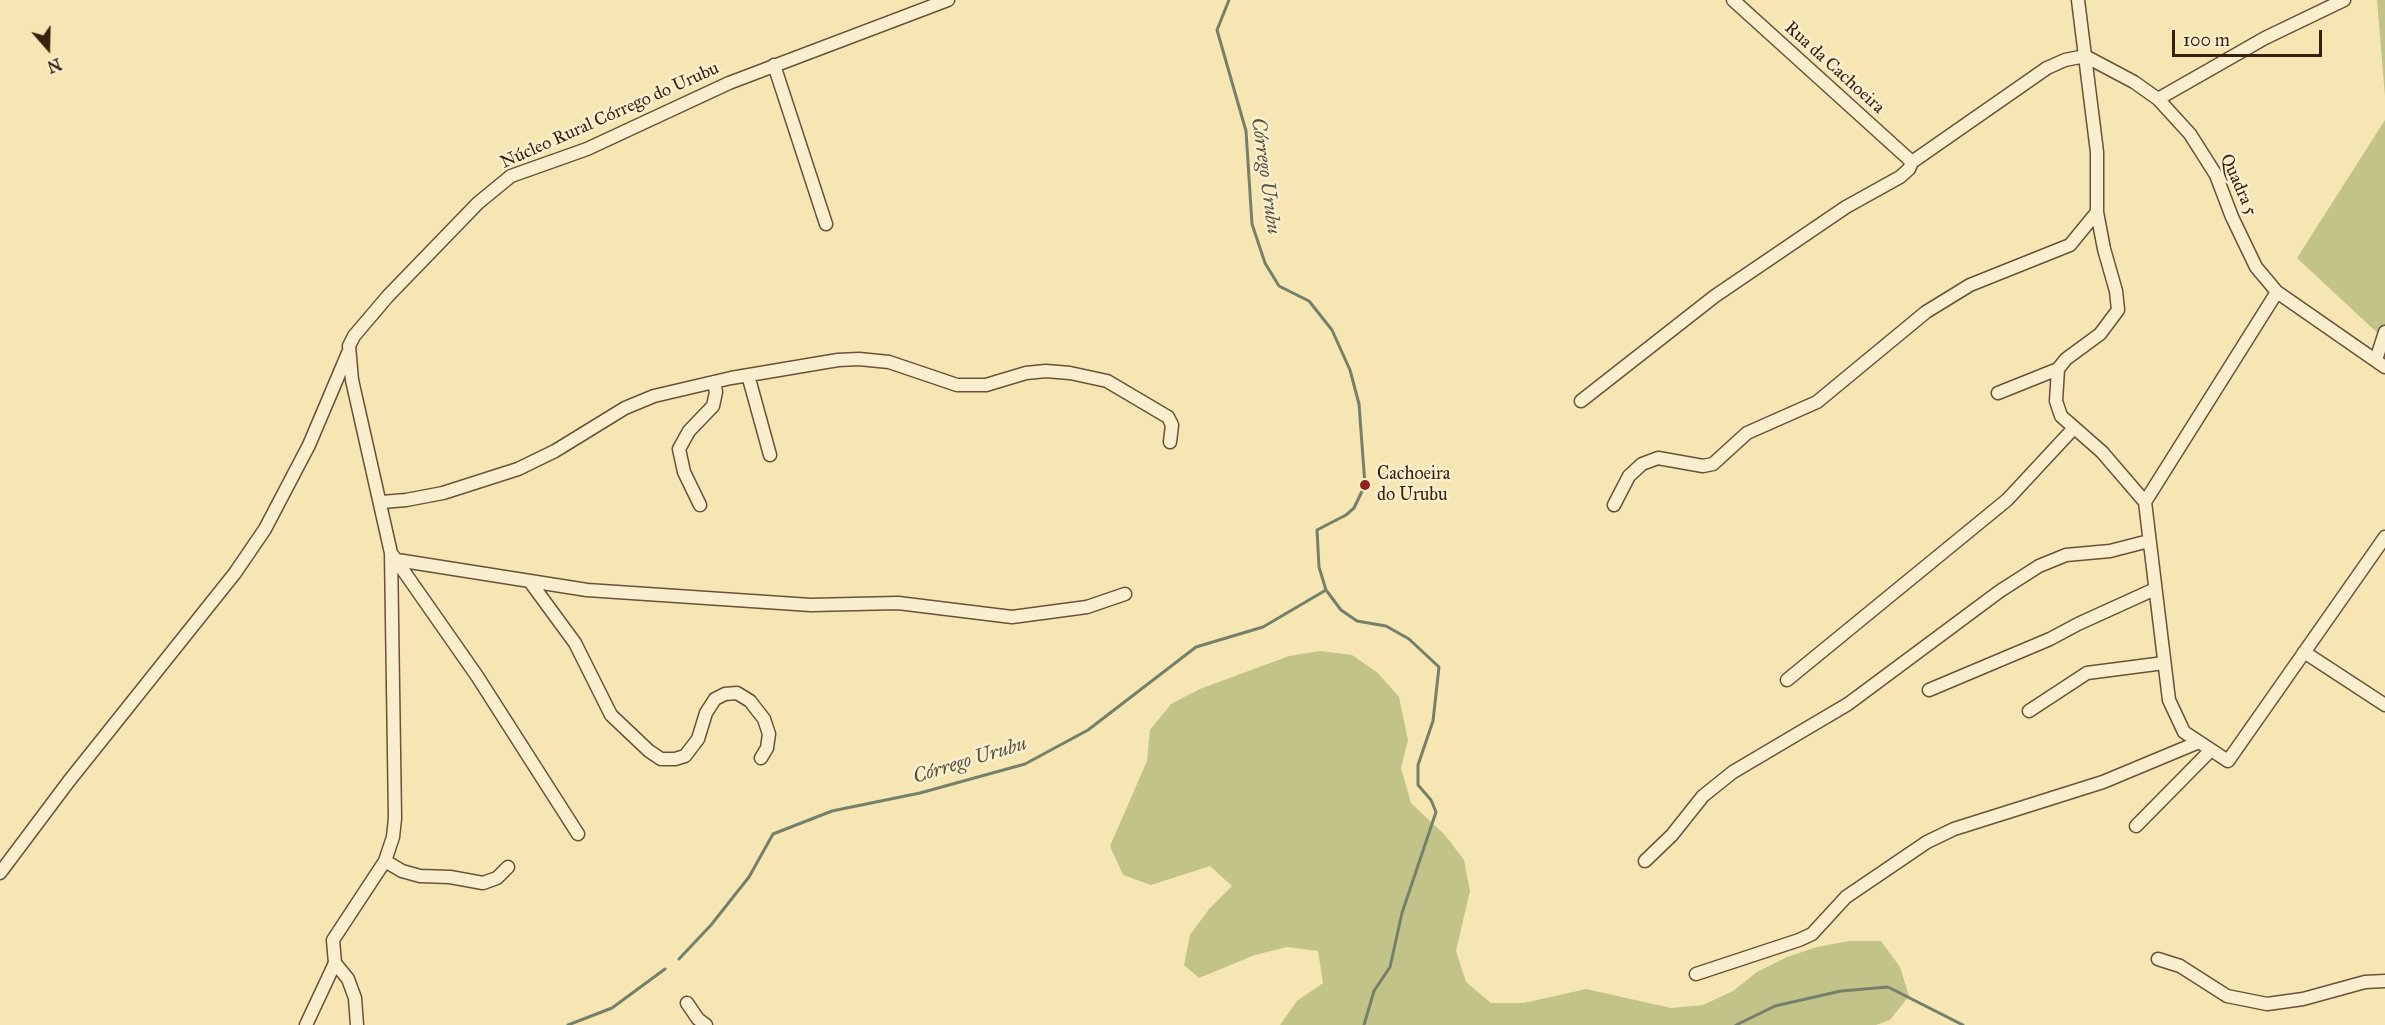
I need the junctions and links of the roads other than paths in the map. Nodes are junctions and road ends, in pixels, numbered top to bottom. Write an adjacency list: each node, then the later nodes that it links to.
1 (948, 0): 6 (street, Núcleo Rural Córrego do Urubu)
2 (1733, 0): 8 (street, Rua da Cachoeira)
3 (2078, 0): 5 (street)
4 (2344, 0): 7 (street)
5 (2085, 56): 7 (street, Quadra 5); 8 (street); 9 (street)
6 (774, 65): 10 (street); 13 (street, Núcleo Rural Córrego do Urubu)
7 (2158, 99): 11 (street, Quadra 5)
8 (1912, 162): 19 (street)
9 (2097, 212): 15 (street); 26 (street)
10 (826, 224)
11 (2277, 292): 14 (street, Quadra 5); 24 (street)
12 (2385, 332): 14 (street)
13 (348, 352): 23 (street); 47 (street, Núcleo Rural Córrego do Urubu)
14 (2380, 364)
15 (2058, 369): 18 (street); 20 (street)
16 (748, 375): 17 (street); 21 (street); 22 (street)
17 (714, 382): 23 (street); 25 (street)
18 (1998, 393)
19 (1581, 401)
20 (2073, 429): 24 (street); 35 (street)
21 (1170, 442)
22 (770, 455)
23 (382, 502): 29 (street)
24 (2145, 502): 28 (street)
25 (700, 505)
26 (1614, 505)
27 (2385, 537): 33 (street)
28 (2150, 541): 31 (street); 45 (street)
29 (394, 557): 30 (street); 43 (street); 44 (street)
30 (531, 583): 32 (street); 41 (street)
31 (2155, 590): 34 (street); 36 (street)
32 (1125, 594)
33 (2304, 652): 37 (street); 40 (street)
34 (2164, 663): 38 (street); 39 (street)
35 (1787, 680)
36 (1929, 690)
37 (2385, 705)
38 (2029, 711)
39 (2199, 742): 40 (street); 50 (street)
40 (2211, 750): 42 (street)
41 (761, 758)
42 (2136, 826)
43 (578, 834)
44 (385, 861): 46 (street); 49 (street)
45 (1645, 861)
46 (507, 867)
47 (0, 873)
48 (2158, 958): 51 (street)
49 (335, 963): 53 (street); 54 (street)
50 (1696, 974)
51 (2385, 981)
52 (687, 1003): 55 (street)
53 (306, 1025)
54 (357, 1025)
55 (706, 1025)

